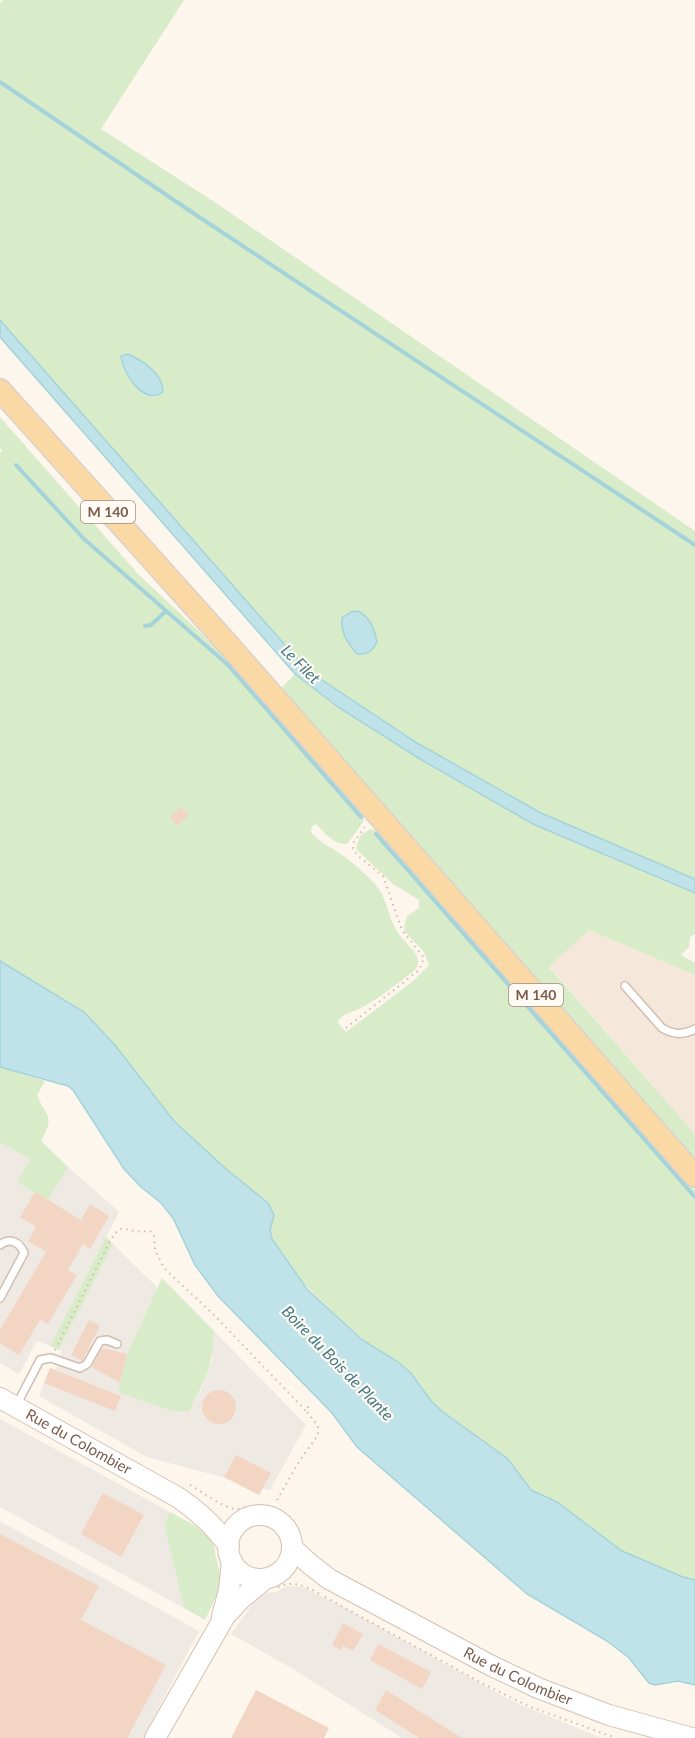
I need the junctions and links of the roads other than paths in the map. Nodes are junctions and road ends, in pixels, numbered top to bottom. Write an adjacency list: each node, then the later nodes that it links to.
1 (0, 390): 4 (main road, M 140)
2 (625, 986): 3 (lane)
3 (695, 1029)
4 (695, 1176)
5 (0, 1245): 6 (lane)
6 (0, 1298)
7 (117, 1344): 8 (lane)
8 (8, 1402): 9 (main road, Rue du Colombier)
9 (158, 1485): 10 (main road, Rue du Colombier); 12 (main road, Rue du Colombier)
10 (248, 1518): 11 (main road); 12 (main road)
11 (297, 1546): 13 (main road); 14 (main road, Rue du Colombier)
12 (230, 1554): 13 (main road); 15 (main road)
13 (272, 1581): 14 (main road, Rue du Colombier); 15 (main road)
14 (352, 1592): 17 (main road, Rue du Colombier)
15 (218, 1627): 16 (main road)
16 (156, 1738)
17 (692, 1738)

